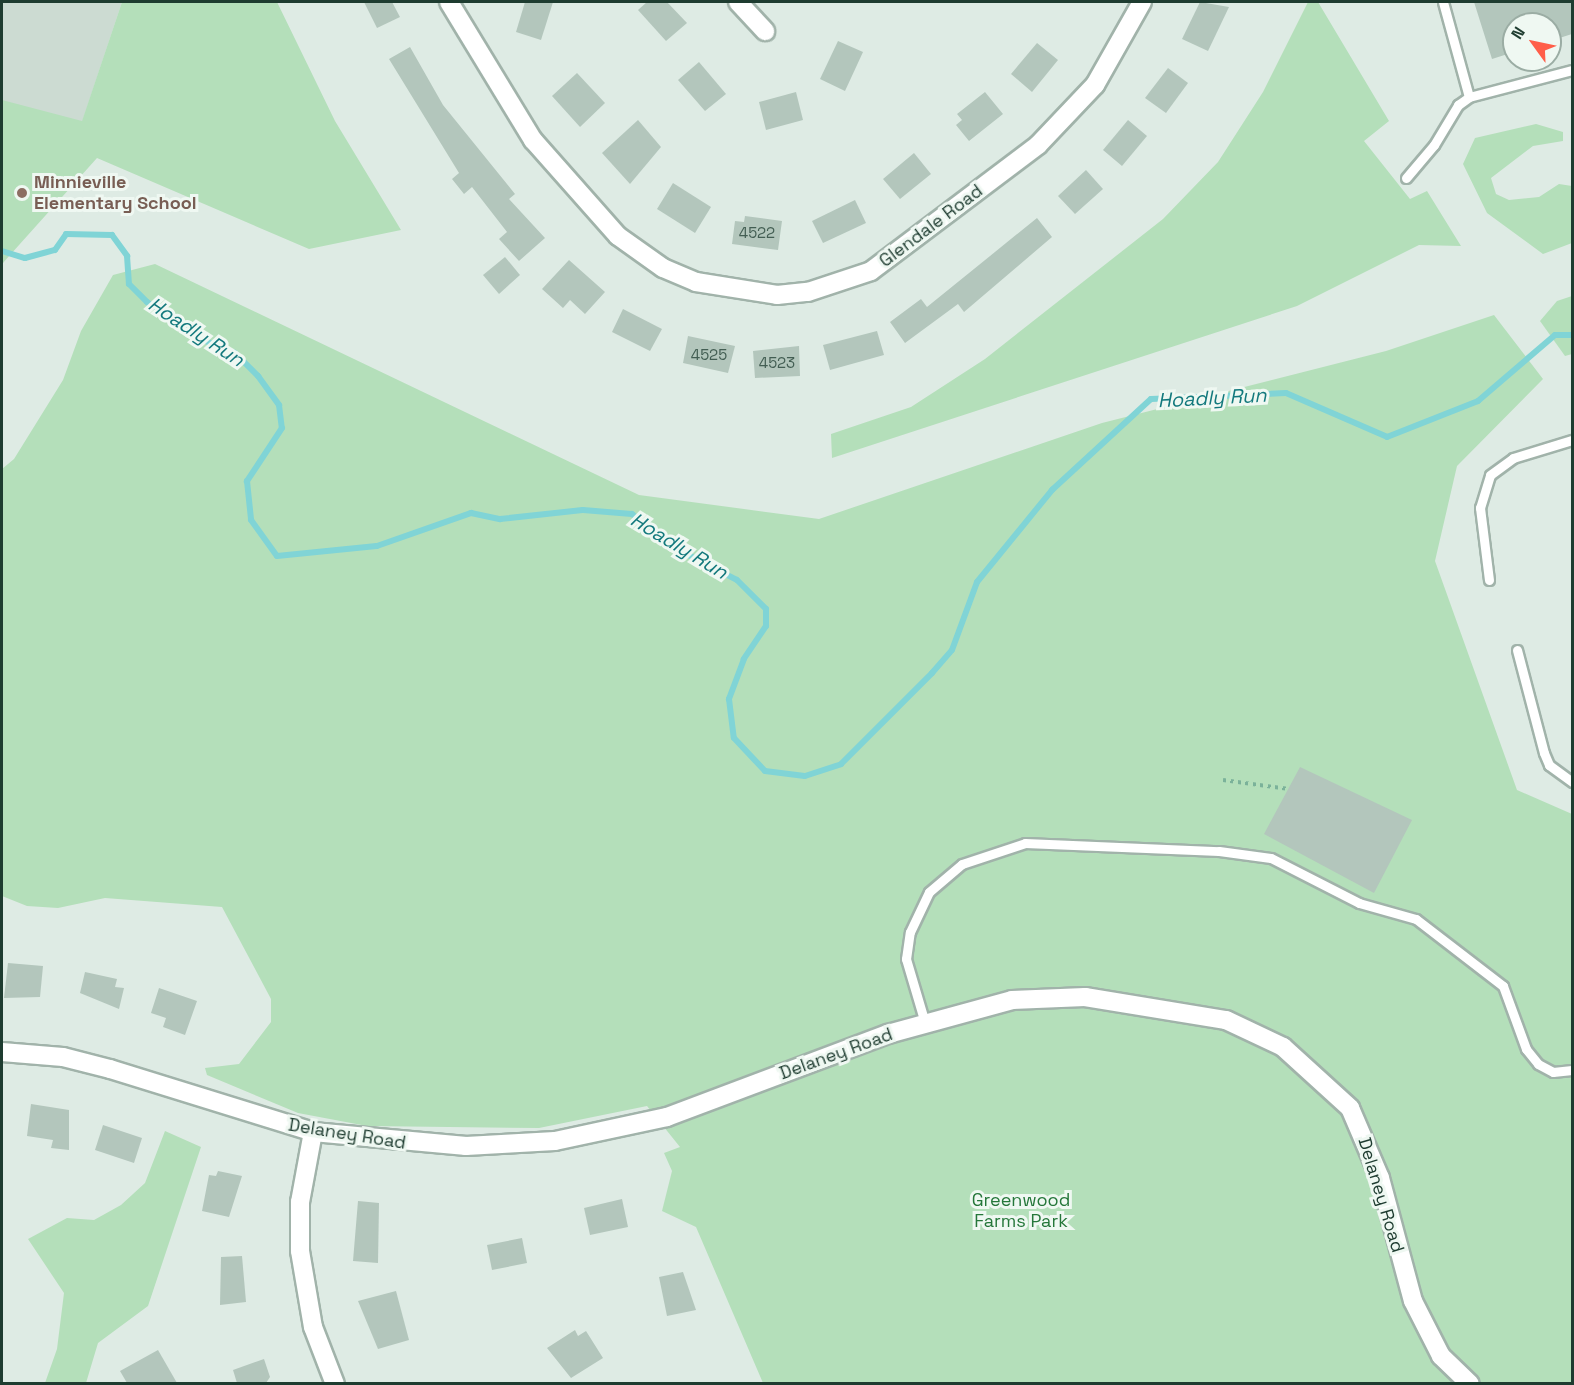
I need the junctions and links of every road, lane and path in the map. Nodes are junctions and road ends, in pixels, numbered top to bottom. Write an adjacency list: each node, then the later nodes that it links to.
1 (448, 2): 3 (street, Glendale Road)
2 (738, 2): 5 (street)
3 (1142, 2)
4 (1443, 2): 7 (lane)
5 (765, 31)
6 (1572, 70): 7 (lane)
7 (1469, 98): 8 (lane)
8 (1406, 178)
9 (1572, 440): 10 (lane)
10 (1489, 580)
11 (1517, 650): 13 (lane)
12 (1223, 780): 14 (path)
13 (1572, 782)
14 (1289, 789)
15 (925, 1023): 17 (lane); 18 (street, Delaney Road); 20 (street, Delaney Road)
16 (2, 1052): 18 (street, Delaney Road)
17 (1572, 1070)
18 (313, 1132): 19 (street)
19 (334, 1383)
20 (1470, 1383)

